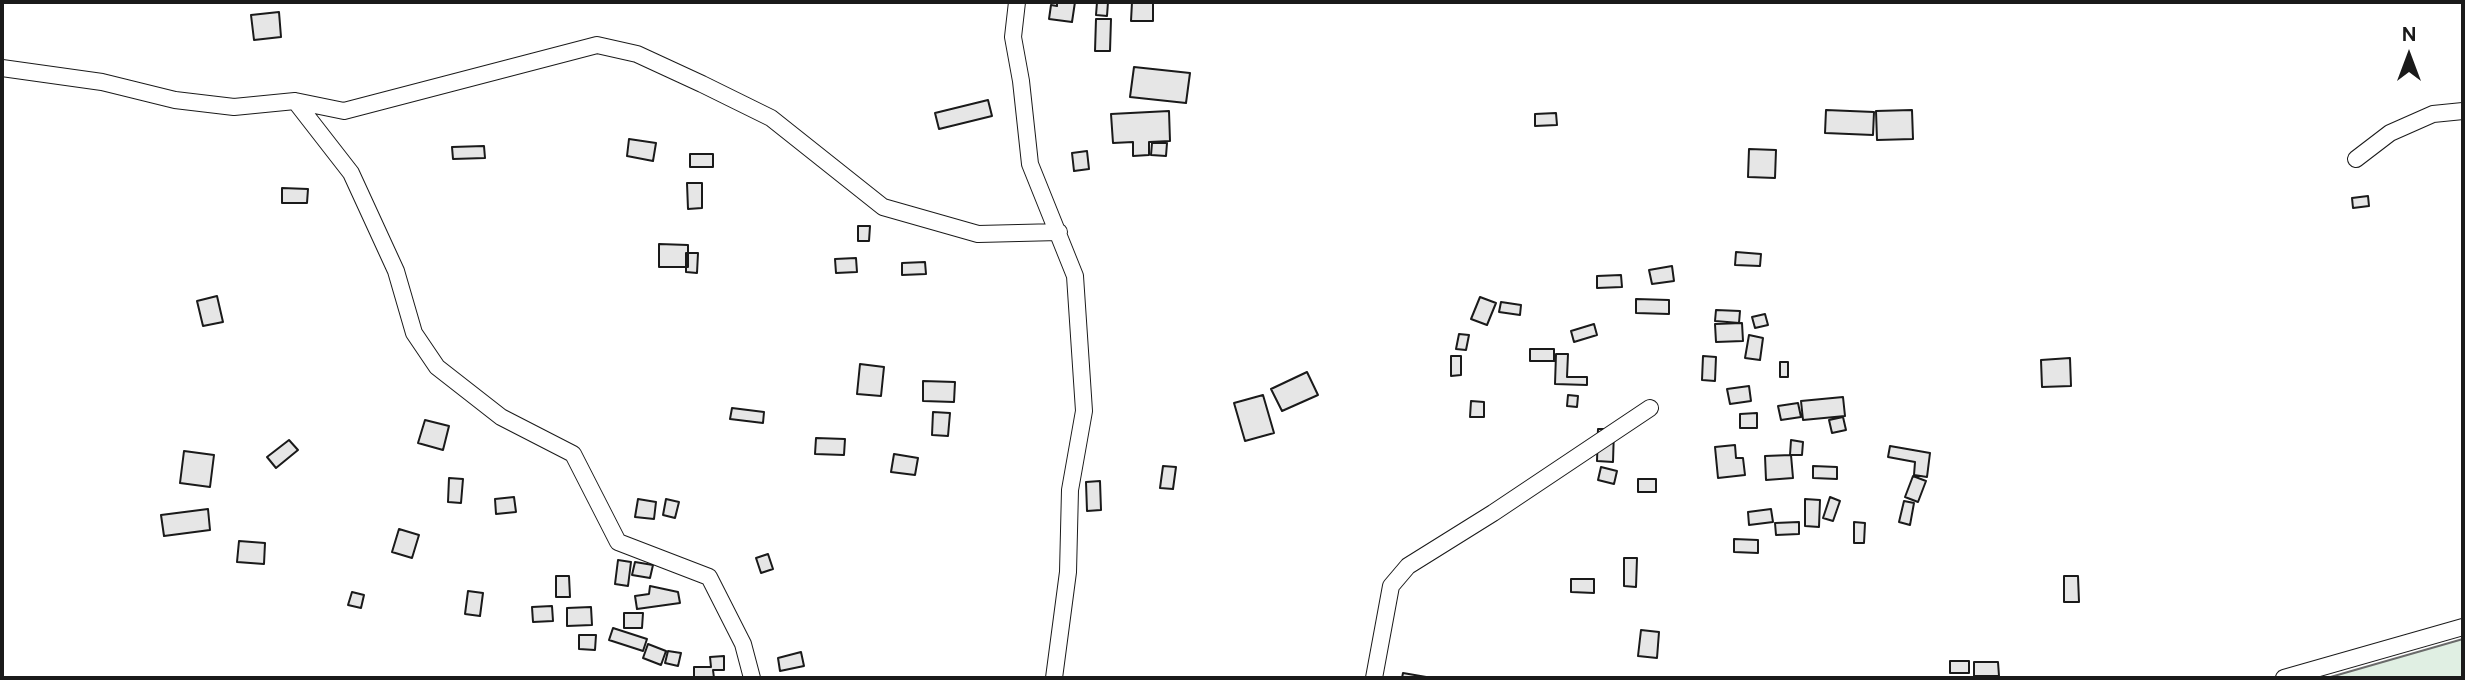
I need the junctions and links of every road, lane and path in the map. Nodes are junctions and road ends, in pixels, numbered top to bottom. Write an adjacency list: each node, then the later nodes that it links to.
1 (1017, 2): 6 (street)
2 (2, 68): 3 (street)
3 (295, 101): 6 (street); 9 (street)
4 (2463, 111): 5 (street)
5 (2357, 159)
6 (1059, 232): 10 (street)
7 (1650, 408): 11 (street)
8 (2463, 627): 12 (street)
9 (752, 678)
10 (1054, 678)
11 (1374, 678)
12 (2284, 678)

